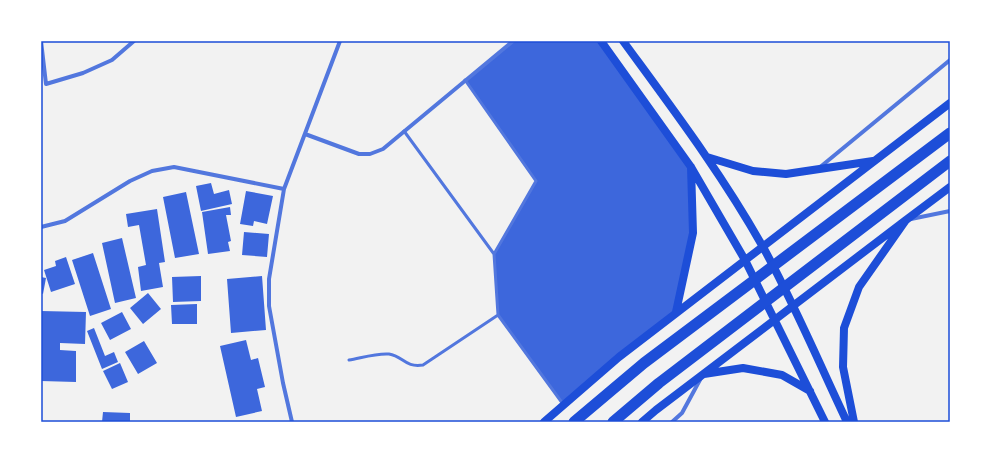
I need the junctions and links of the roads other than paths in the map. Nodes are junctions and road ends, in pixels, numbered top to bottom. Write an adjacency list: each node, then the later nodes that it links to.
1 (41, 41): 2 (street)
2 (134, 41)
3 (340, 41): 12 (street)
4 (513, 41): 8 (street)
5 (601, 41): 16 (main road)
6 (623, 41): 13 (main road)
7 (950, 60): 17 (street)
8 (465, 80): 10 (street); 24 (lane)
9 (950, 103): 14 (main road)
10 (404, 132): 12 (street); 24 (lane)
11 (950, 133): 36 (highway)
12 (305, 134): 19 (street)
13 (707, 157): 17 (main road); 23 (main road)
14 (874, 160): 17 (main road); 23 (main road)
15 (950, 162): 37 (highway)
16 (691, 166): 25 (main road); 27 (main road)
17 (818, 169)
18 (950, 187): 21 (main road)
19 (284, 189): 22 (street); 34 (street)
20 (950, 211): 21 (street)
21 (906, 220): 26 (main road); 42 (main road)
22 (41, 227)
23 (762, 246): 25 (main road); 26 (main road)
24 (494, 254): 28 (lane)
25 (745, 260): 27 (main road); 29 (main road)
26 (792, 306): 29 (main road); 41 (main road)
27 (676, 312): 33 (main road)
28 (498, 314): 30 (lane); 33 (lane)
29 (775, 320): 31 (main road); 32 (main road)
30 (349, 360)
31 (703, 374): 32 (main road); 38 (main road); 39 (street)
32 (810, 391): 40 (main road)
33 (564, 405): 35 (main road)
34 (292, 422)
35 (544, 422)
36 (574, 422)
37 (613, 422)
38 (642, 422)
39 (672, 422)
40 (825, 422)
41 (847, 422)
42 (854, 422)

